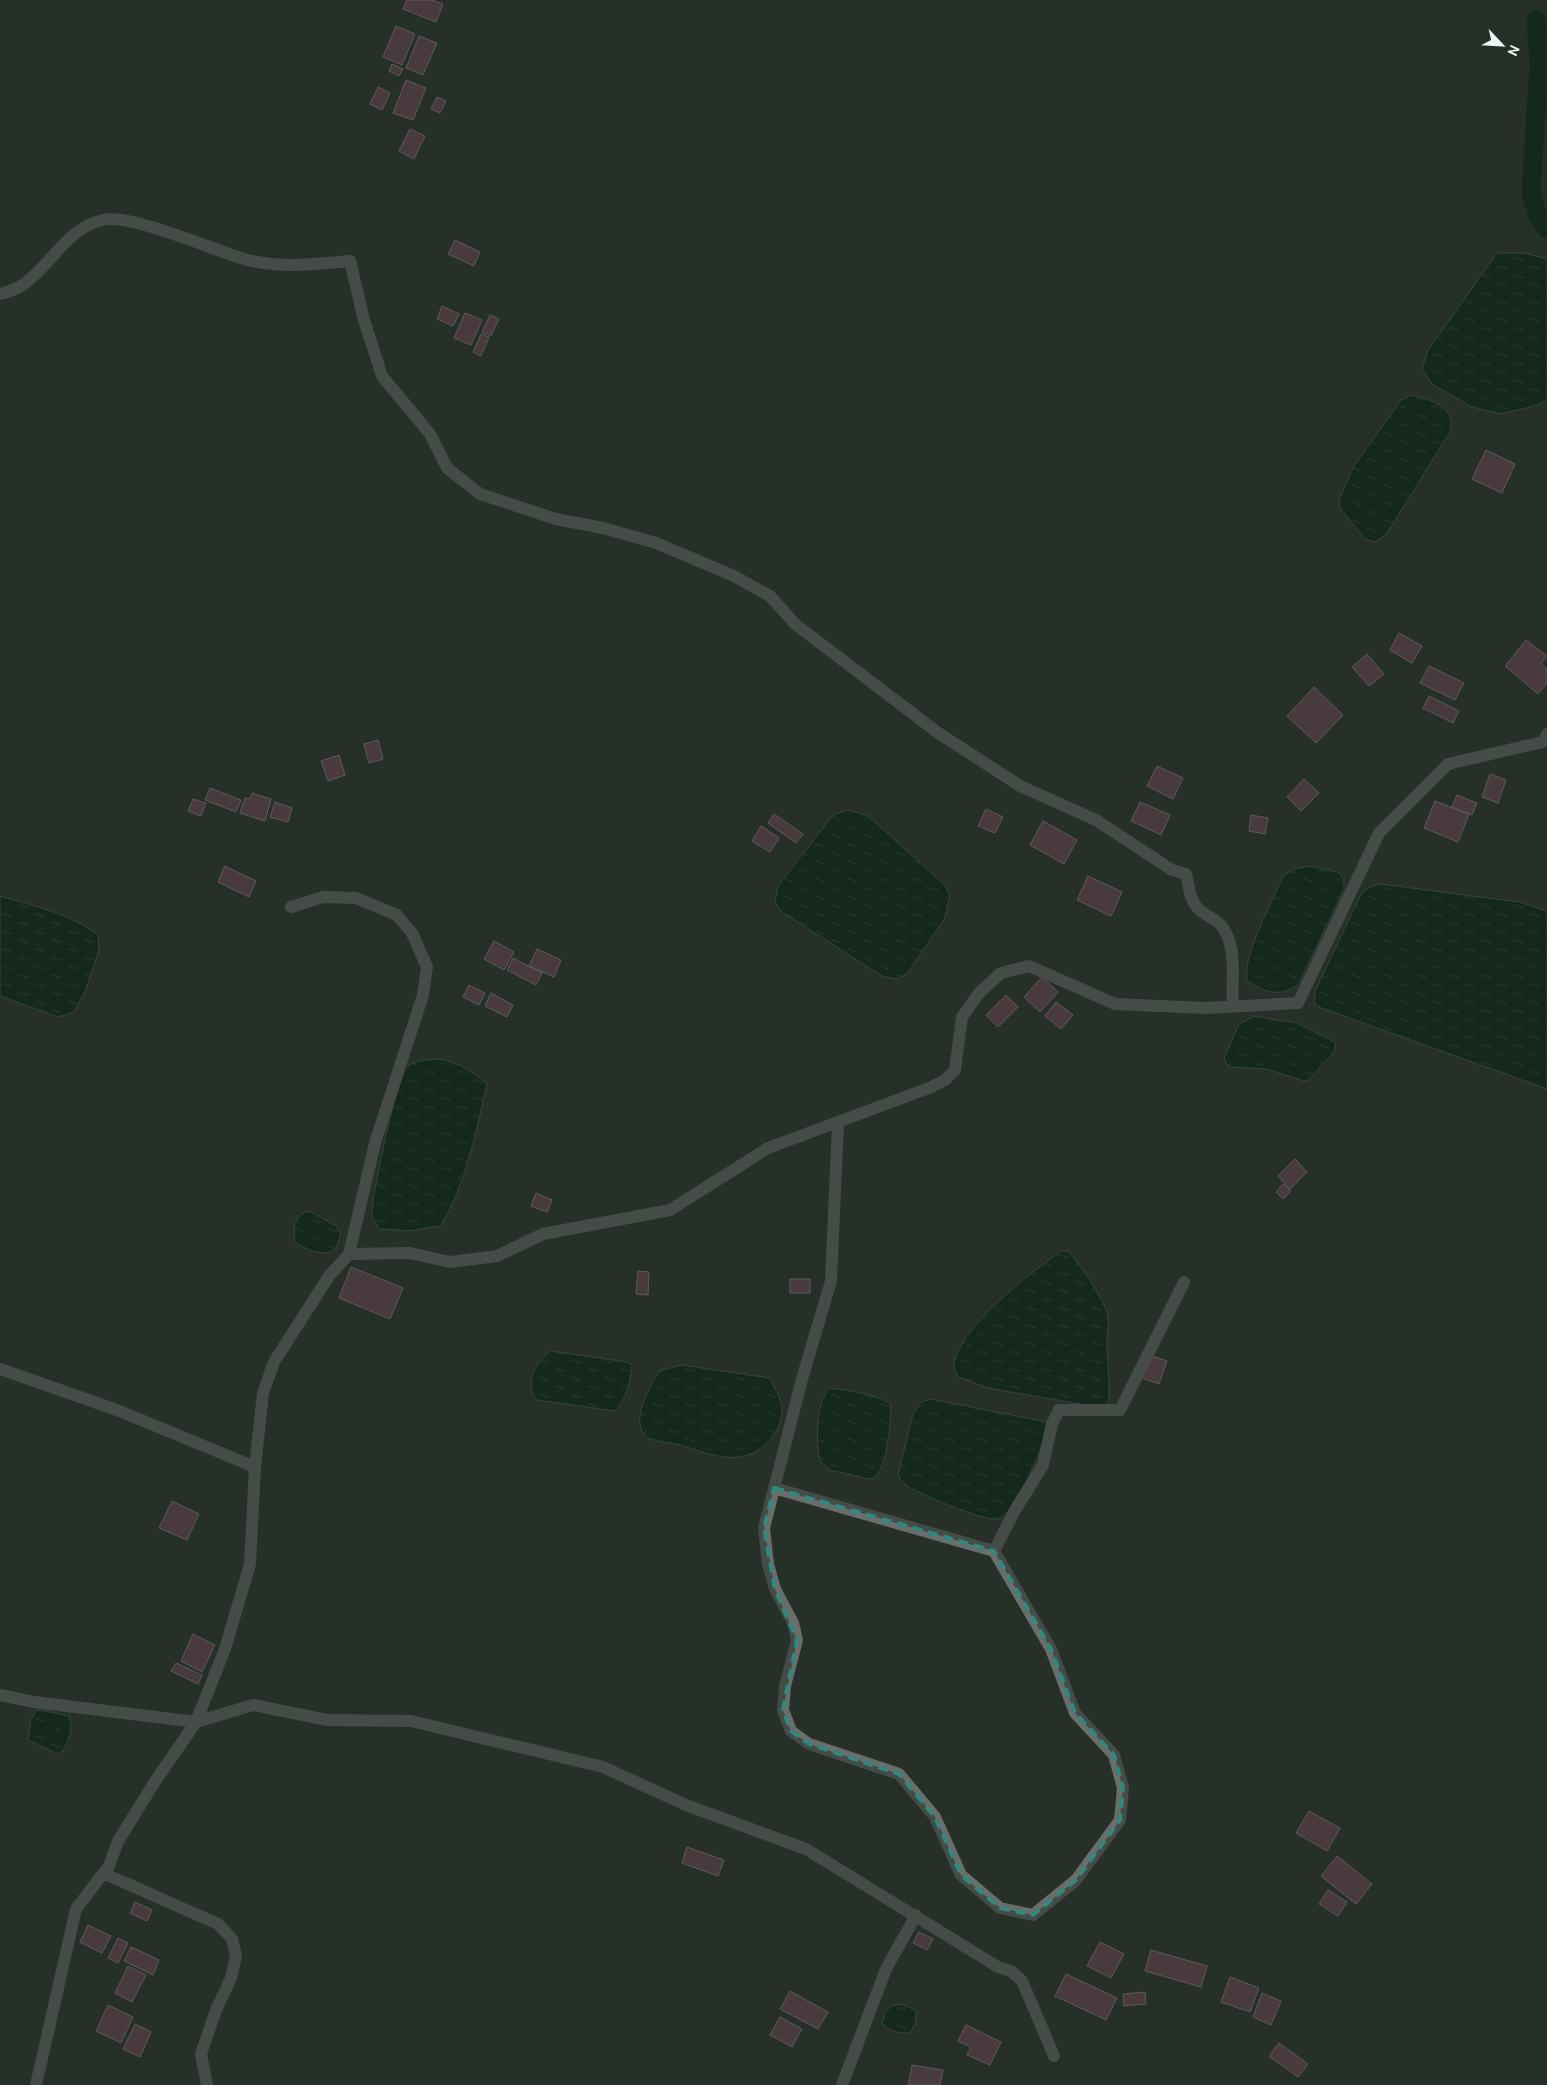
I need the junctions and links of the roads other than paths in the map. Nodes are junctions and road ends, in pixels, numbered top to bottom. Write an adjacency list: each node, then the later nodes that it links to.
1 (0, 294): 4 (street)
2 (1547, 734): 4 (street)
3 (291, 907): 6 (street)
4 (1233, 1006): 5 (street)
5 (838, 1124): 6 (street); 10 (street)
6 (350, 1254): 9 (street)
7 (1184, 1282): 11 (street)
8 (0, 1369): 9 (street)
9 (255, 1467): 13 (street)
10 (774, 1488): 11 (street); 11 (street)
11 (994, 1551)
12 (0, 1694): 13 (street)
13 (196, 1722): 14 (street); 15 (street)
14 (103, 1873): 17 (street); 18 (street)
15 (916, 1916): 16 (street); 19 (street)
16 (1054, 2056)
17 (36, 2085)
18 (207, 2085)
19 (842, 2085)

